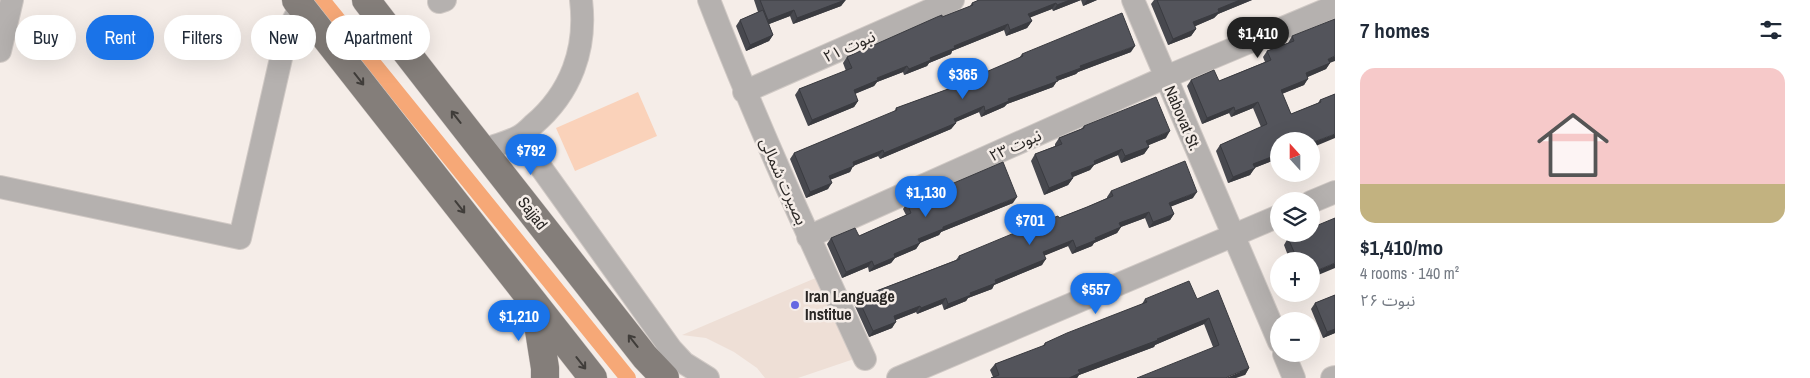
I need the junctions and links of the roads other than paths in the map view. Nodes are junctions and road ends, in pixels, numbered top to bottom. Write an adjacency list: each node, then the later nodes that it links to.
1 (12, 0): 9 (street)
2 (366, 0): 13 (main road, Sajjad, one-way to 2)
3 (581, 0): 12 (street)
4 (709, 0): 11 (street, بصیرت شمالی)
5 (953, 0): 11 (street, نبوت ۲۱)
6 (1133, 0): 10 (street, Nabovat St.)
7 (299, 3): 14 (street); 20 (main road, one-way to 20)
8 (1335, 6): 10 (street, نبوت ۲۳)
9 (0, 51)
10 (1166, 77): 18 (street, Nabovat St.); 19 (street, نبوت ۲۳)
11 (744, 92): 19 (street, بصیرت شمالی)
12 (519, 137): 13 (street); 27 (street)
13 (482, 150): 26 (main road, Sajjad, one-way to 13)
14 (0, 187)
15 (1335, 192): 16 (street)
16 (1320, 198)
17 (1270, 220): 18 (street)
18 (1234, 236): 21 (street, Nabovat St.); 28 (street)
19 (808, 237): 22 (street, بصیرت شمالی)
20 (535, 304): 24 (main road); 25 (main road, one-way to 25)
21 (1270, 321)
22 (866, 359)
23 (1287, 362): 29 (street)
24 (545, 378)
25 (593, 378)
26 (665, 378)
27 (708, 378)
28 (898, 378)
29 (1294, 378)

